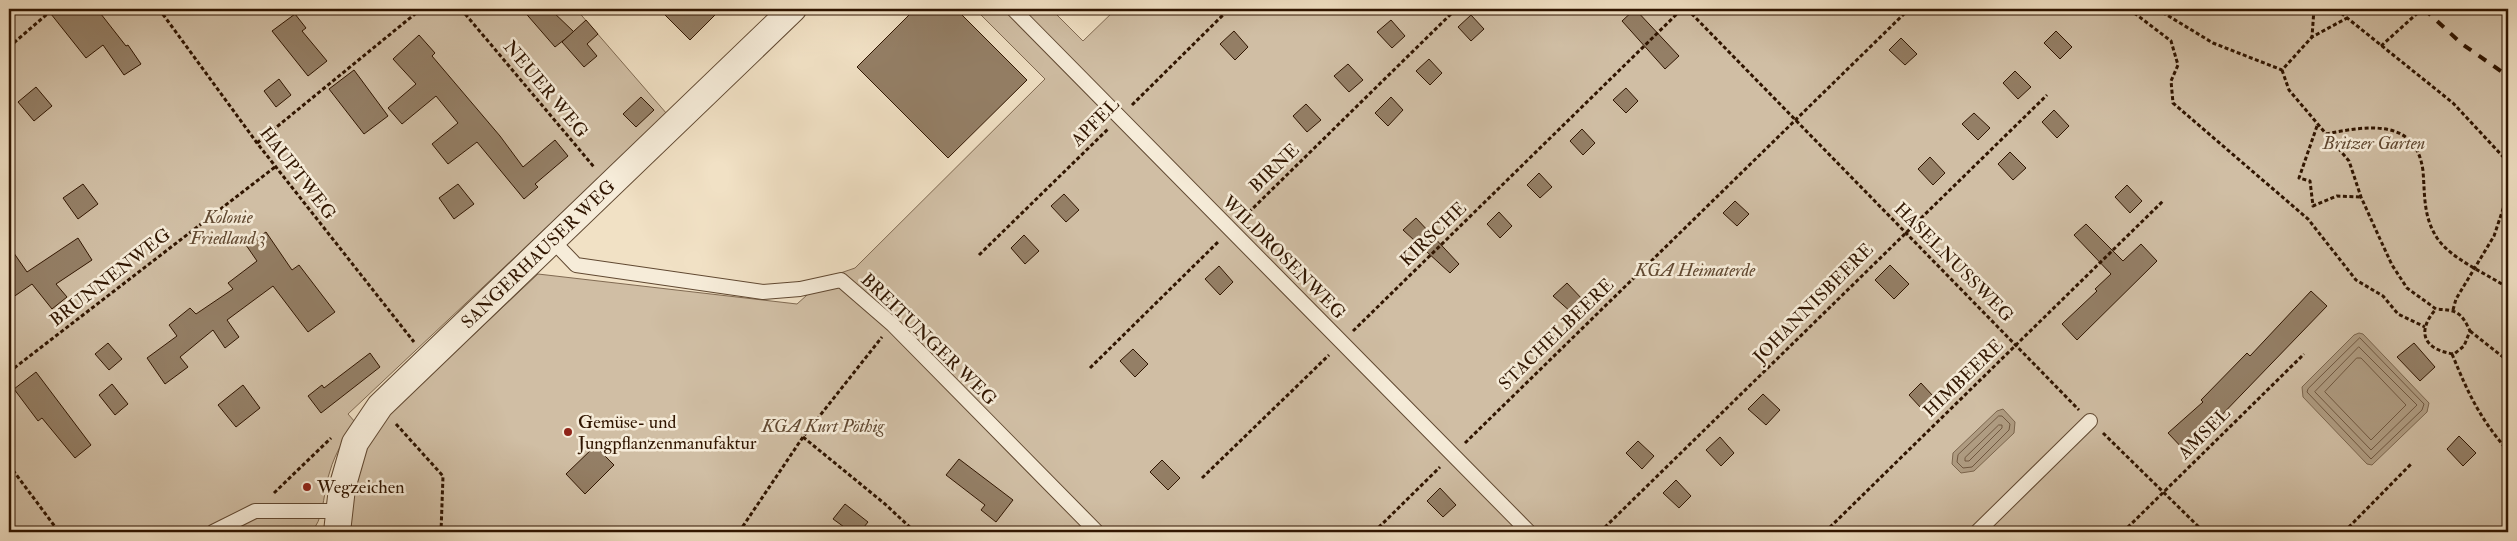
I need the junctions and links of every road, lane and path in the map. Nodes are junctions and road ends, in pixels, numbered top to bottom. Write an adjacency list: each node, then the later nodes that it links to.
1 (53, 9): 20 (path)
2 (159, 9): 27 (path, HAUPTWEG)
3 (421, 9): 27 (path)
4 (461, 9): 30 (path, NEUER WEG)
5 (793, 9): 30 (street, SANGERHAUSER WEG)
6 (1013, 9): 23 (lane, WILDROSENWEG)
7 (1229, 9): 23 (path, APFEL)
8 (1456, 9): 34 (path, BIRNE)
9 (1682, 9): 45 (path, KIRSCHE)
10 (1687, 9): 24 (path, HASELNUSSWEG)
11 (1909, 9): 24 (path, STACHELBEERE)
12 (2129, 9): 43 (path)
13 (2157, 9): 21 (path)
14 (2314, 9): 18 (path)
15 (2336, 9): 17 (path)
16 (2422, 9): 19 (path)
17 (2347, 18): 18 (path); 19 (path)
18 (2312, 37): 21 (path)
19 (2381, 46): 28 (path)
20 (9, 47)
21 (2282, 70): 25 (path)
22 (2047, 94): 35 (path, JOHANNISBEERE)
23 (1120, 117): 34 (lane, WILDROSENWEG); 37 (path, APFEL)
24 (1793, 120): 35 (path, HASELNUSSWEG); 58 (path, STACHELBEERE)
25 (2317, 126): 26 (path); 32 (path)
26 (2326, 134): 32 (path); 38 (path)
27 (257, 143): 29 (path, HAUPTWEG)
28 (2508, 162)
29 (275, 167): 47 (path, HAUPTWEG); 52 (path, BRUNNENWEG)
30 (611, 186): 36 (street, SANGERHAUSER WEG)
31 (2508, 194): 38 (path)
32 (2361, 197): 40 (path)
33 (2163, 201): 46 (path, HIMBEERE)
34 (1230, 230): 45 (lane, WILDROSENWEG); 51 (path, BIRNE)
35 (1904, 232): 46 (path, HASELNUSSWEG); 73 (path, JOHANNISBEERE)
36 (553, 241): 42 (lane, BREITUNGER WEG); 53 (street, SANGERHAUSER WEG)
37 (979, 255)
38 (2475, 267): 39 (path); 41 (path)
39 (2508, 288)
40 (2436, 309): 41 (path); 43 (path)
41 (2454, 310): 44 (path)
42 (893, 325): 56 (path); 70 (lane, BREITUNGER WEG)
43 (2425, 327): 49 (path)
44 (2470, 331): 49 (path); 50 (path)
45 (1342, 342): 58 (lane, WILDROSENWEG); 61 (path, KIRSCHE)
46 (2017, 344): 54 (path, HASELNUSSWEG); 74 (path, HIMBEERE)
47 (418, 346)
48 (2304, 354): 62 (path, AMSEL)
49 (2452, 354): 57 (path)
50 (2508, 361)
51 (1090, 368)
52 (9, 372)
53 (380, 406): 64 (street, SANGERHAUSER WEG); 67 (path)
54 (2090, 422): 62 (path, HASELNUSSWEG); 75 (lane)
55 (333, 436): 63 (path)
56 (803, 437): 68 (path); 69 (path)
57 (2508, 451)
58 (1453, 454): 71 (path, STACHELBEERE); 72 (lane, WILDROSENWEG)
59 (2411, 464): 78 (path)
60 (9, 465): 65 (path)
61 (1202, 478)
62 (2164, 491): 76 (path, AMSEL); 77 (path, HASELNUSSWEG)
63 (254, 511): 64 (lane); 66 (lane)
64 (338, 522)
65 (59, 532)
66 (213, 532)
67 (441, 532)
68 (739, 532)
69 (915, 532)
70 (1097, 532)
71 (1374, 532)
72 (1529, 532)
73 (1600, 532)
74 (1825, 532)
75 (1977, 532)
76 (2123, 532)
77 (2204, 532)
78 (2344, 532)

